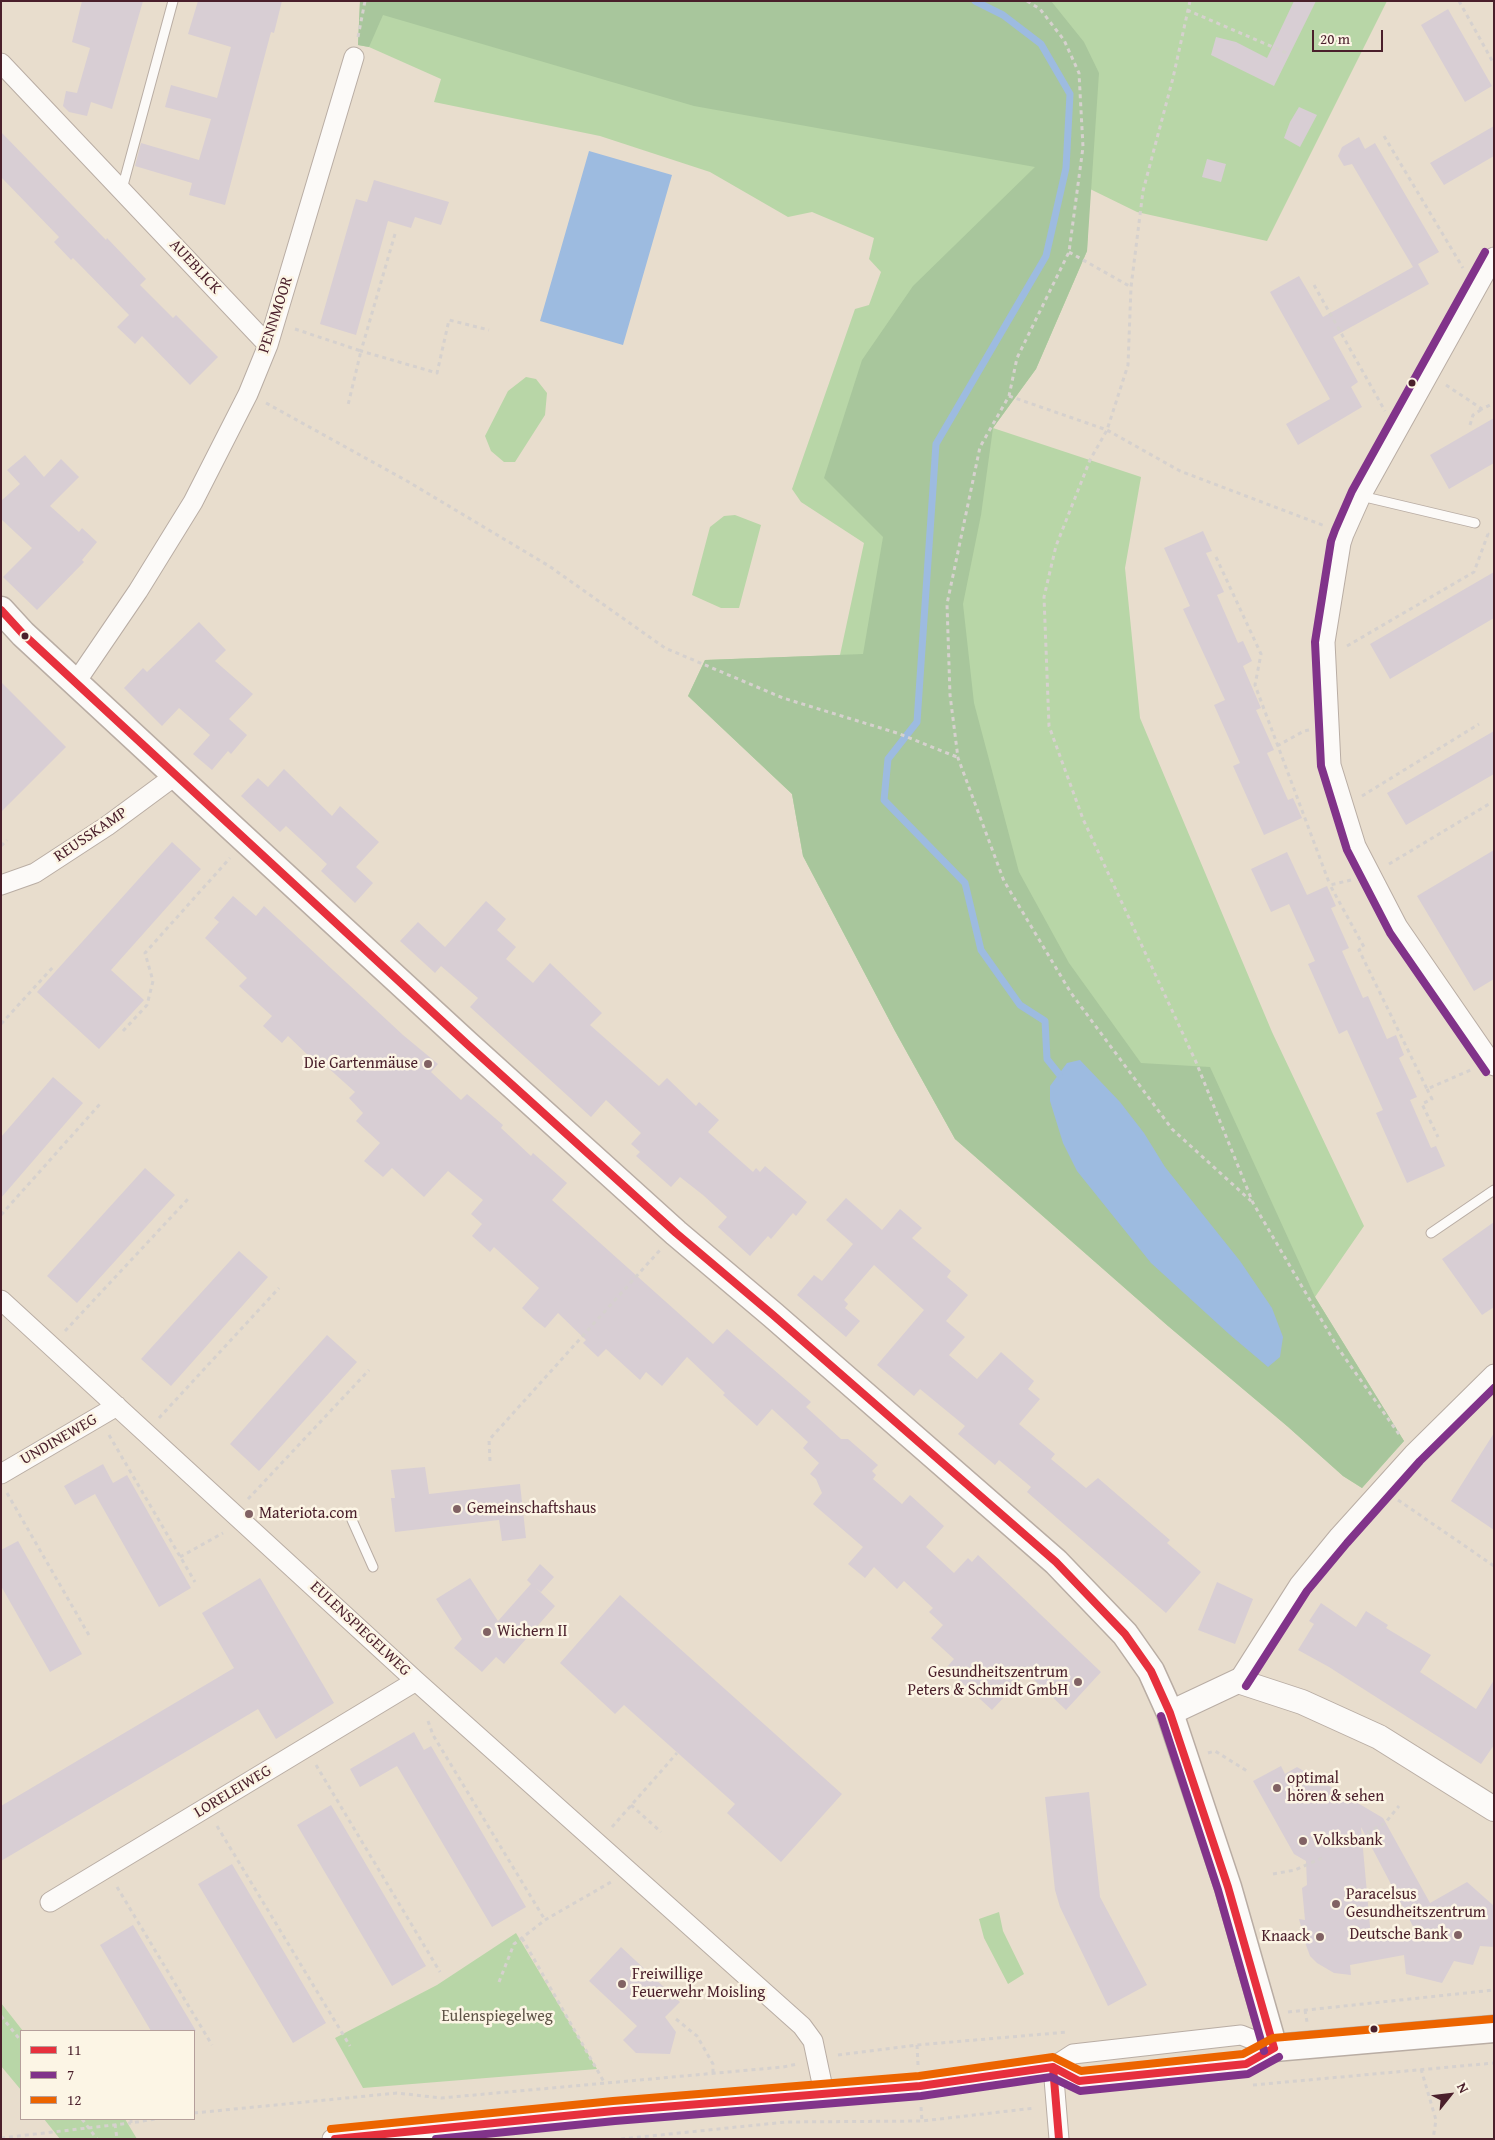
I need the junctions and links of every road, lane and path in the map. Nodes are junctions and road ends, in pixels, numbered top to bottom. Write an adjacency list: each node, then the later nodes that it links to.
1 (173, 1): 12 (lane)
2 (1027, 1): 14 (path)
3 (1190, 1): 6 (path)
4 (1459, 1): 10 (path)
5 (366, 2): 8 (path)
6 (1186, 10): 7 (path); 18 (path)
7 (1290, 54)
8 (354, 57): 19 (street, PENNMOOR)
9 (1, 63): 12 (street, AUEBLICK)
10 (1494, 64)
11 (1384, 136): 16 (path)
12 (122, 189): 21 (street, AUEBLICK)
13 (395, 234): 22 (path)
14 (1070, 252): 18 (path); 25 (path)
15 (1494, 257): 16 (street)
16 (1484, 282): 23 (street)
17 (1314, 285): 31 (path)
18 (1131, 287): 30 (path)
19 (275, 322): 21 (street, PENNMOOR); 22 (path)
20 (489, 330): 22 (path)
21 (268, 345): 24 (street, PENNMOOR)
22 (361, 351): 27 (path)
23 (1429, 374): 28 (path); 31 (street)
24 (248, 394): 38 (street, PENNMOOR); 42 (path)
25 (1009, 396): 30 (path); 42 (path)
26 (1494, 403): 28 (path)
27 (348, 405)
28 (1482, 409): 29 (path)
29 (1470, 425)
30 (1108, 430): 34 (path); 61 (path)
31 (1397, 432): 32 (street)
32 (1361, 496): 33 (lane); 34 (street)
33 (1475, 523): 37 (path)
34 (1344, 534): 37 (street)
35 (1216, 557): 41 (path)
36 (1, 610): 38 (main road)
37 (1326, 658): 40 (street)
38 (76, 682): 43 (main road)
39 (1479, 724): 45 (path)
40 (1329, 728): 41 (path); 45 (street)
41 (1277, 746): 51 (path)
42 (958, 758): 61 (path)
43 (176, 776): 47 (main road); 50 (street, REUSSKAMP)
44 (1489, 804): 49 (path)
45 (1344, 807): 49 (street)
46 (7, 840): 48 (path)
47 (246, 841): 54 (path); 64 (main road)
48 (1, 846)
49 (1371, 875): 51 (path); 55 (street)
50 (1, 885)
51 (1330, 885): 56 (path)
52 (54, 966): 53 (path)
53 (1, 1024)
54 (123, 1031)
55 (1492, 1064): 56 (path)
56 (1427, 1089): 58 (path)
57 (100, 1104): 62 (path)
58 (1438, 1137)
59 (1494, 1190): 63 (lane)
60 (189, 1198): 67 (path)
61 (1252, 1203): 73 (path)
62 (1, 1215)
63 (1431, 1232)
64 (676, 1233): 74 (path); 87 (main road)
65 (279, 1288): 72 (path)
66 (1, 1300): 67 (street, EULENSPIEGELWEG)
67 (51, 1346): 70 (street, EULENSPIEGELWEG)
68 (369, 1370): 78 (path)
69 (1494, 1374): 73 (street)
70 (117, 1406): 71 (street, UNDINEWEG); 72 (street, EULENSPIEGELWEG)
71 (98, 1417): 75 (street, UNDINEWEG); 80 (path)
72 (145, 1432): 78 (street, EULENSPIEGELWEG)
73 (1413, 1454): 76 (street)
74 (490, 1461)
75 (1, 1474)
76 (1381, 1488): 81 (path); 86 (street)
77 (6, 1492): 84 (path)
78 (239, 1518): 80 (path); 85 (street, EULENSPIEGELWEG)
79 (352, 1520): 82 (lane)
80 (180, 1558): 83 (path)
81 (1494, 1566)
82 (373, 1567)
83 (195, 1582)
84 (90, 1637)
85 (416, 1681): 89 (street, LORELEIWEG); 99 (street, EULENSPIEGELWEG)
86 (1238, 1681): 87 (street); 96 (street)
87 (1170, 1713): 91 (main road)
88 (427, 1717): 105 (path)
89 (305, 1748): 95 (street, LORELEIWEG); 107 (path)
90 (677, 1753): 93 (path)
91 (1186, 1759): 92 (path); 116 (main road)
92 (1246, 1771)
93 (631, 1805): 97 (path); 99 (path)
94 (1399, 1806): 98 (path)
95 (206, 1808): 101 (street, LORELEIWEG); 115 (path)
96 (1494, 1809)
97 (661, 1832)
98 (1360, 1837)
99 (597, 1843): 102 (street, EULENSPIEGELWEG)
100 (1322, 1858): 103 (path)
101 (106, 1868): 104 (street, LORELEIWEG); 114 (path)
102 (629, 1872): 105 (path); 117 (street, EULENSPIEGELWEG)
103 (1273, 1874)
104 (50, 1902)
105 (545, 1920): 106 (path)
106 (522, 1938): 108 (path); 122 (path)
107 (440, 1972)
108 (499, 1982)
109 (1, 2016): 113 (path)
110 (676, 2019): 121 (path)
111 (1494, 2028): 116 (main road)
112 (1046, 2034): 117 (path)
113 (20, 2040)
114 (212, 2044)
115 (350, 2046)
116 (1274, 2048): 119 (street); 119 (street)
117 (817, 2060): 121 (path); 124 (street, EULENSPIEGELWEG)
118 (1494, 2063): 120 (path)
119 (1053, 2067): 124 (street); 125 (street)
120 (1421, 2070): 123 (path); 137 (path)
121 (713, 2072): 122 (path)
122 (604, 2082): 126 (path)
123 (1249, 2086)
124 (824, 2093): 134 (street)
125 (1056, 2106): 135 (path); 136 (street)
126 (195, 2113)
127 (83, 2120): 132 (path)
128 (144, 2120): 129 (path)
129 (131, 2121): 130 (path, bridge)
130 (115, 2124): 131 (path, bridge); 133 (path)
131 (1, 2138)
132 (97, 2139)
133 (117, 2139)
134 (332, 2139)
135 (621, 2139)
136 (1058, 2139)
137 (1433, 2139)

